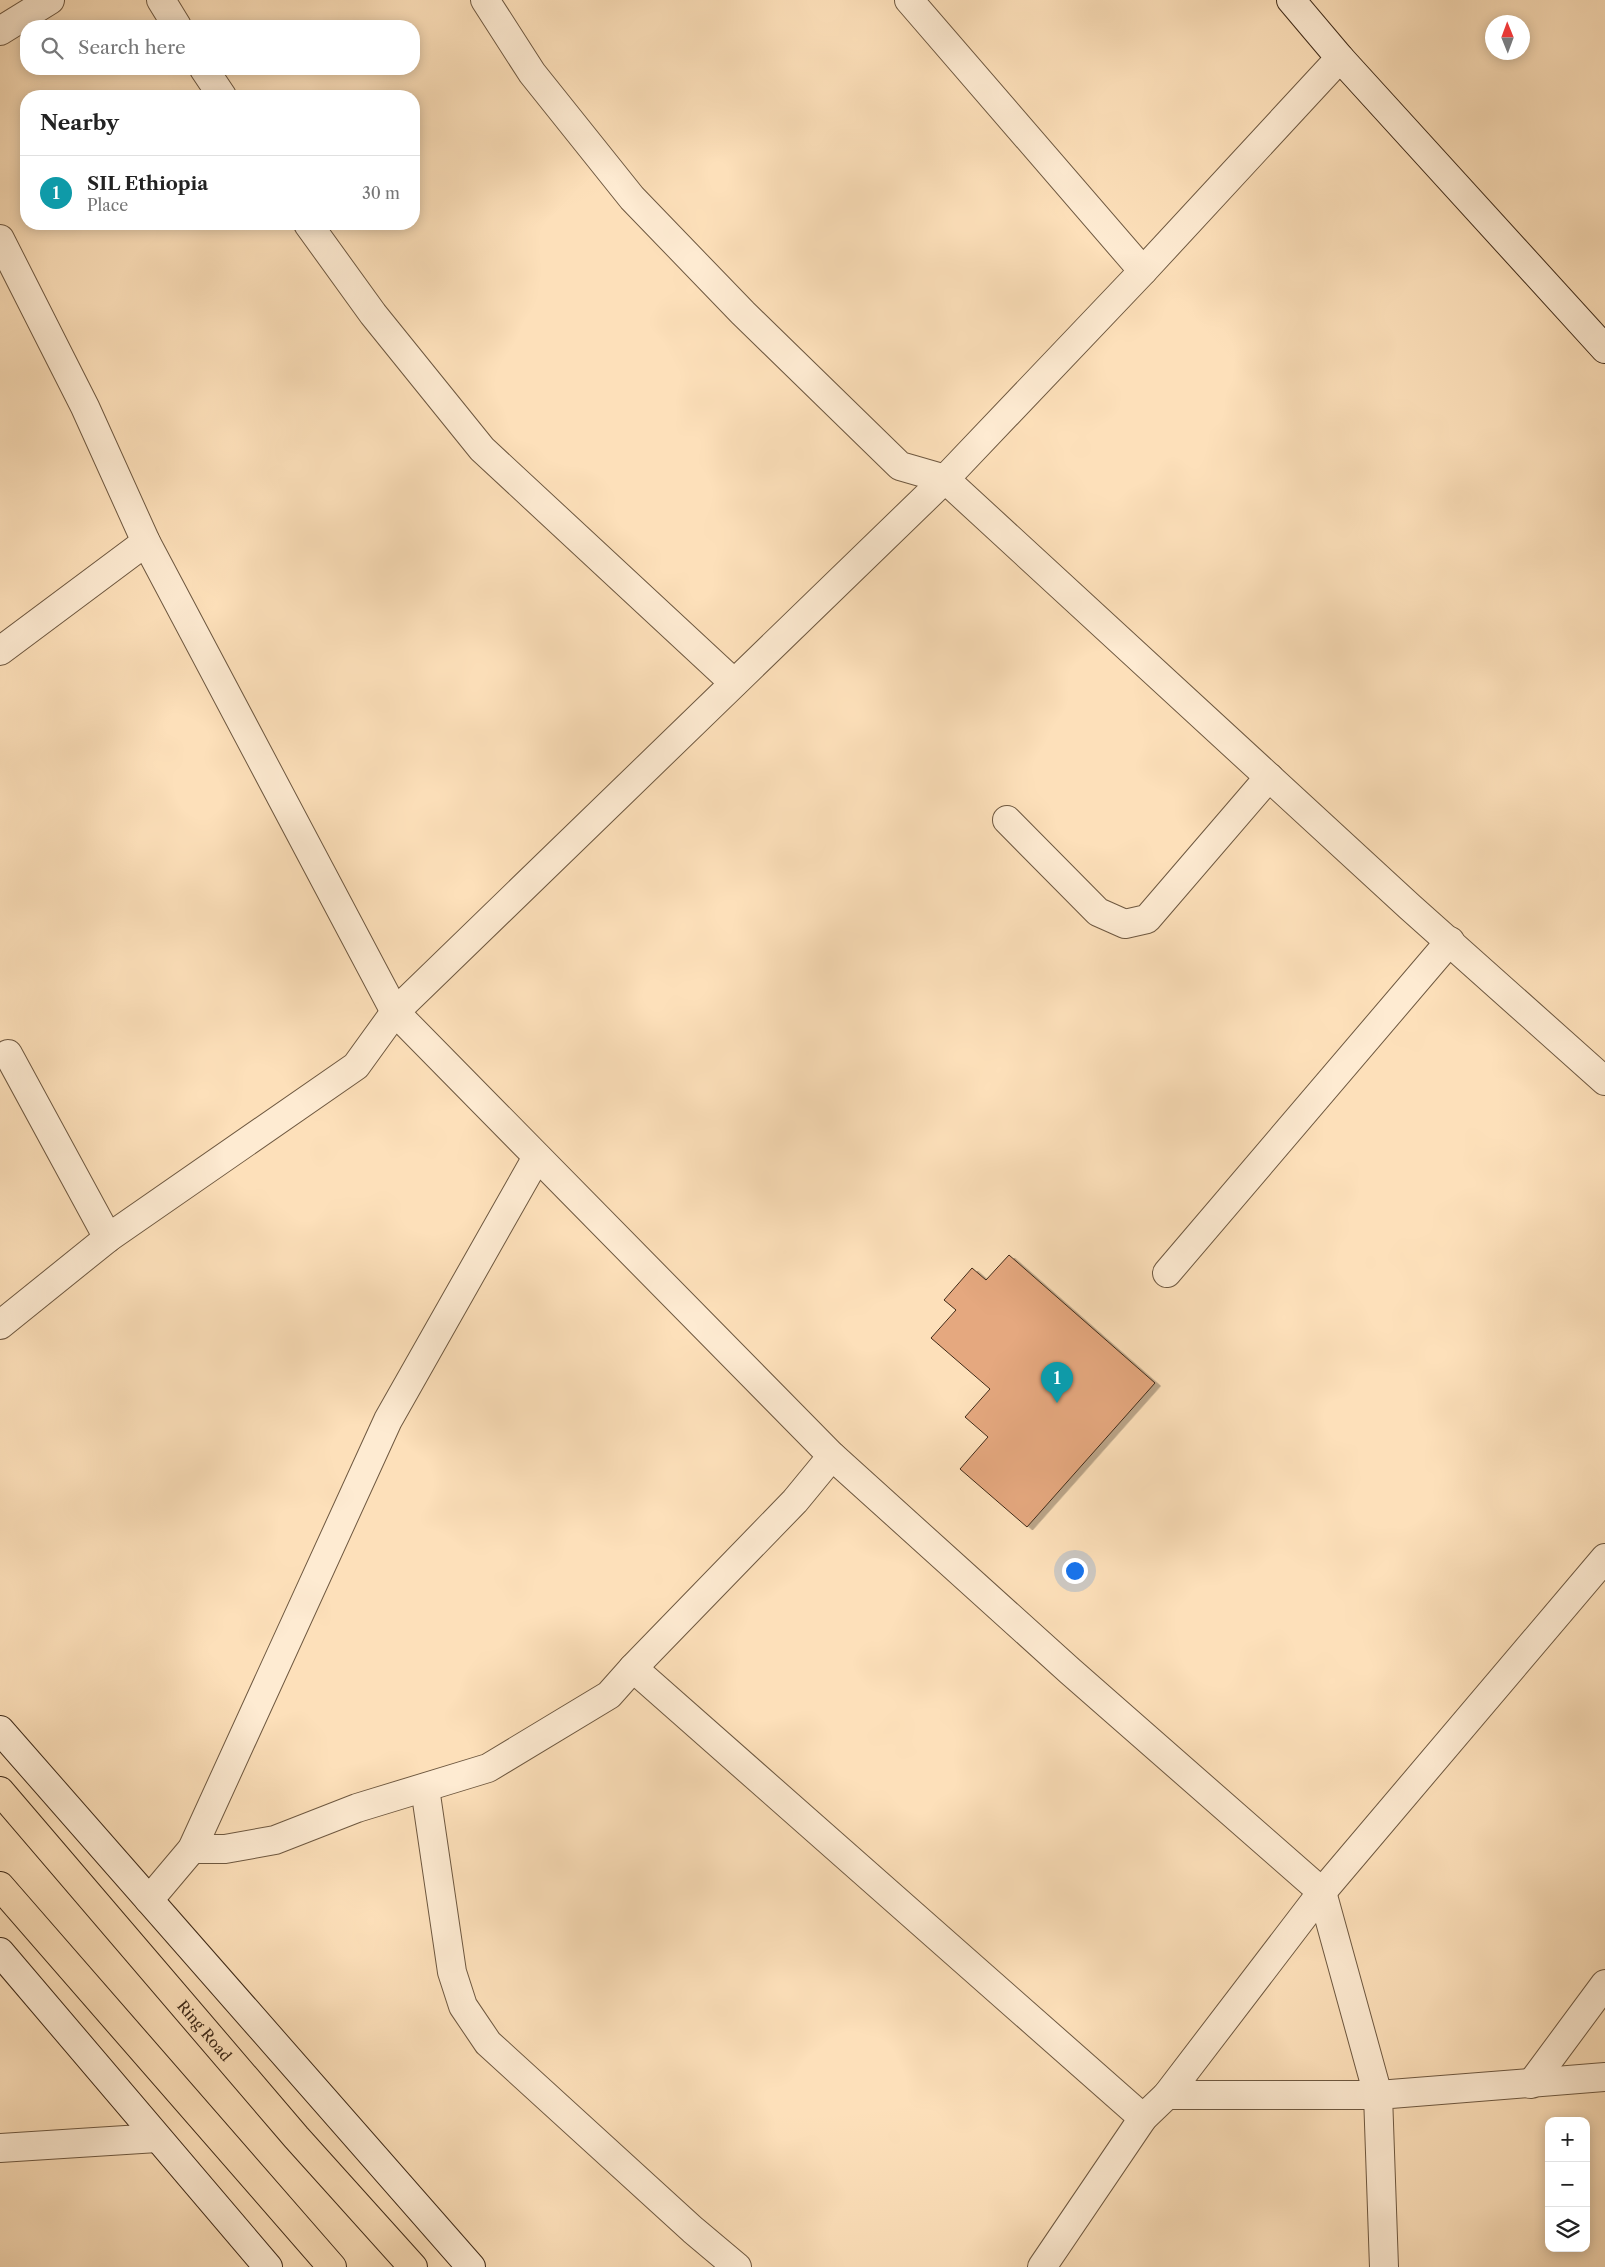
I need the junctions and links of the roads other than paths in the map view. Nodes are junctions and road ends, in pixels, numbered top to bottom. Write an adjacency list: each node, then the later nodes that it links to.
1 (50, 0): 7 (street)
2 (161, 0): 6 (street)
3 (485, 0): 15 (street)
4 (909, 0): 13 (street)
5 (1291, 0): 8 (street)
6 (173, 20)
7 (0, 31)
8 (1340, 58): 13 (street); 14 (street)
9 (208, 75): 10 (street)
10 (218, 90)
11 (312, 230): 18 (street)
12 (0, 239): 16 (street)
13 (1143, 271): 15 (street)
14 (1605, 349)
15 (945, 479): 18 (street); 19 (street)
16 (146, 542): 17 (street); 22 (street)
17 (0, 651)
18 (734, 683): 22 (street)
19 (1269, 777): 20 (street); 21 (street)
20 (1007, 820)
21 (1450, 941): 24 (street); 27 (street)
22 (395, 1012): 25 (street); 26 (street)
23 (8, 1054): 26 (street)
24 (1605, 1081)
25 (537, 1157): 29 (street); 35 (street)
26 (108, 1238): 28 (street)
27 (1167, 1273)
28 (0, 1326)
29 (832, 1456): 31 (street); 37 (street)
30 (1605, 1558): 37 (street)
31 (632, 1668): 33 (street); 45 (street)
32 (0, 1730): 38 (street)
33 (425, 1788): 35 (street); 52 (street)
34 (0, 1791): 50 (highway, Ring Road)
35 (192, 1849): 38 (street)
36 (0, 1886): 49 (highway)
37 (1322, 1892): 43 (street); 44 (street)
38 (148, 1900): 51 (street)
39 (0, 1952): 46 (street)
40 (1605, 1984): 42 (street)
41 (1605, 2077): 42 (street)
42 (1531, 2084): 44 (street)
43 (1167, 2095): 44 (street); 45 (street)
44 (1378, 2095): 54 (street)
45 (1143, 2118): 53 (street)
46 (157, 2138): 47 (street); 48 (street)
47 (0, 2148)
48 (268, 2267)
49 (332, 2267)
50 (413, 2267)
51 (471, 2267)
52 (737, 2267)
53 (1042, 2267)
54 (1384, 2267)

